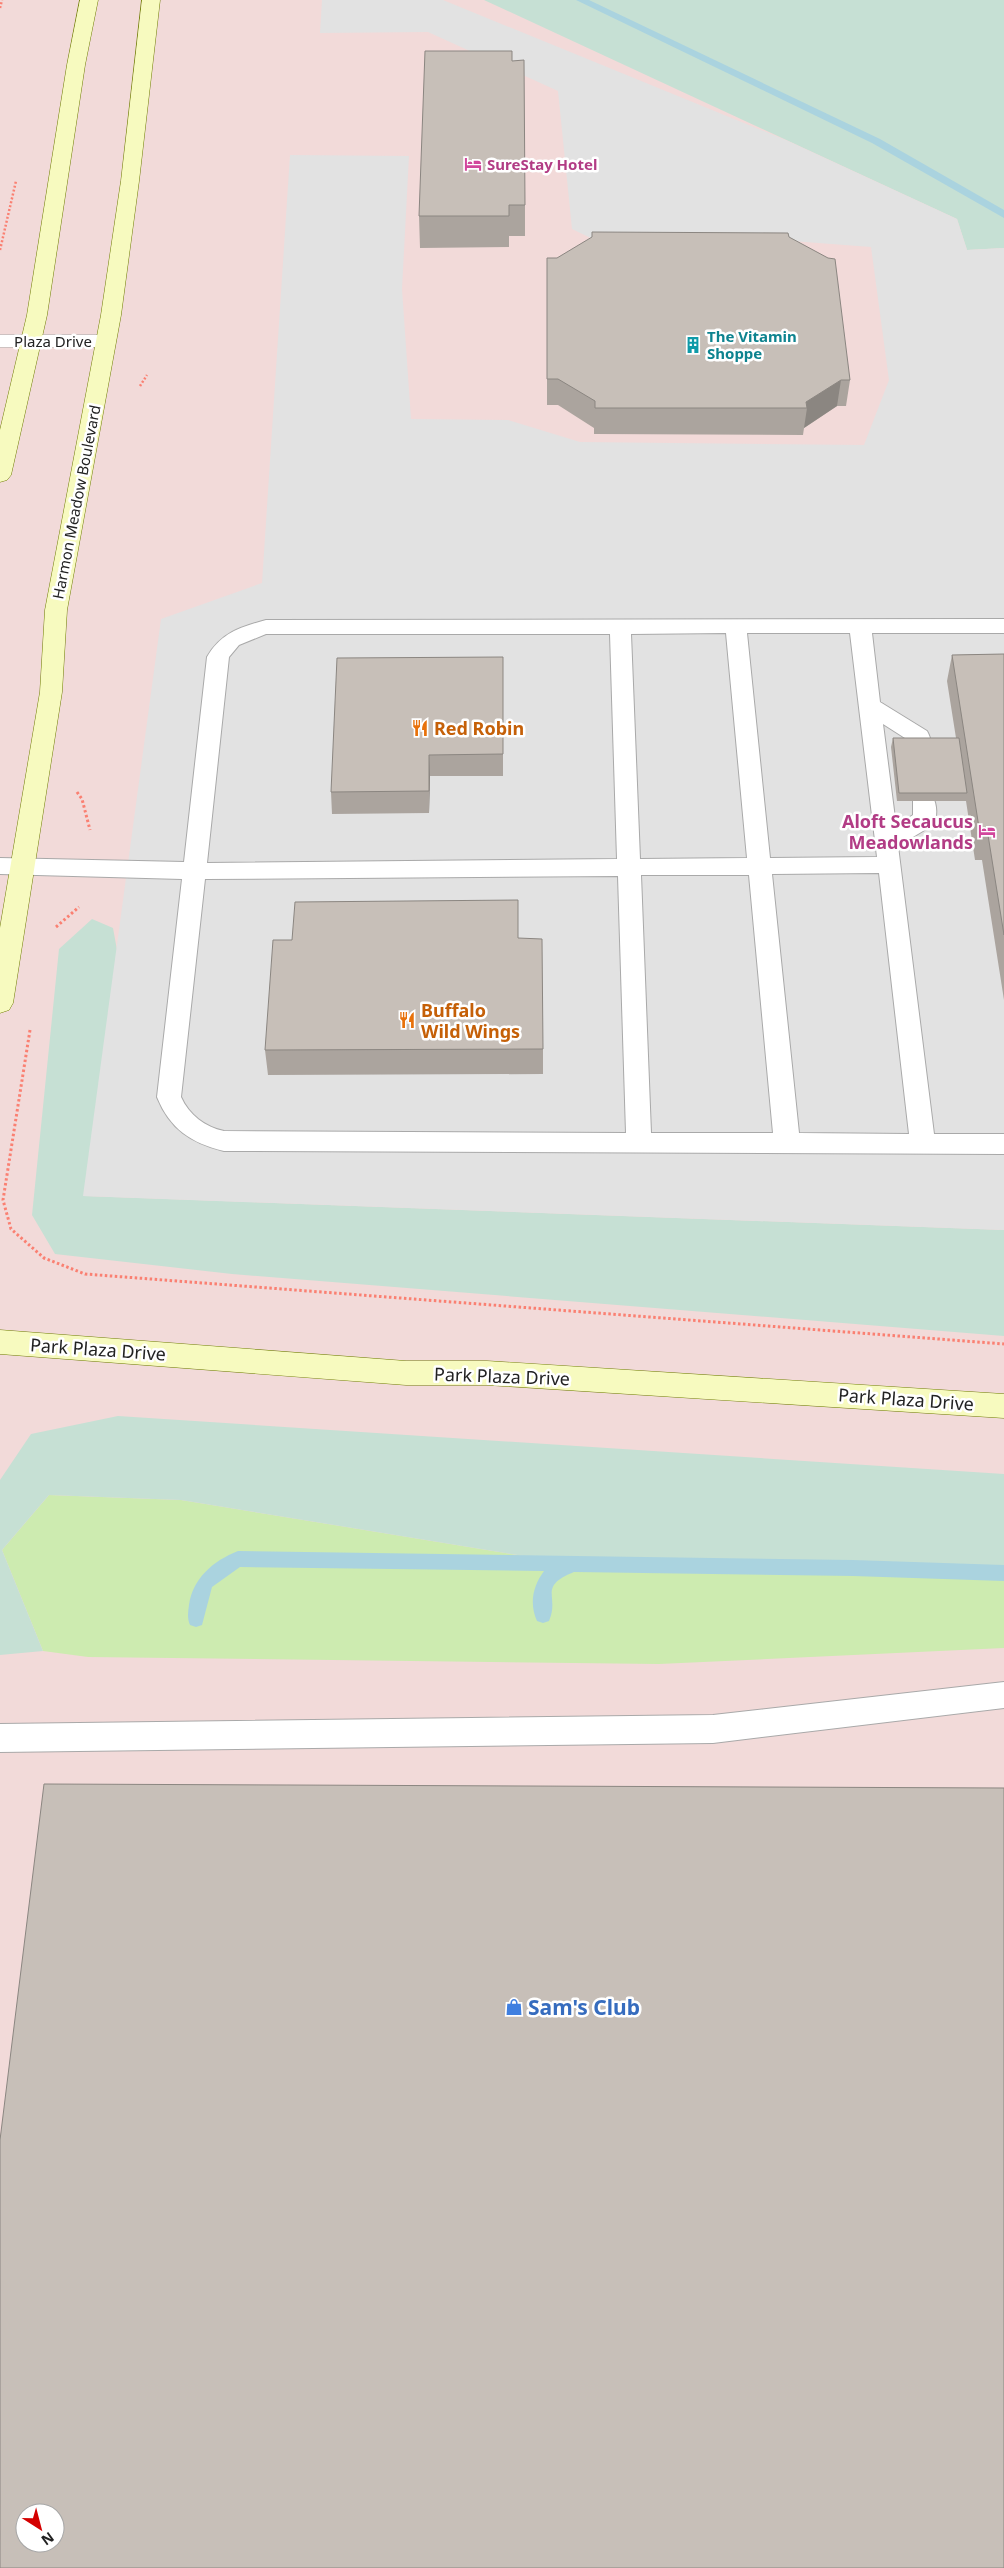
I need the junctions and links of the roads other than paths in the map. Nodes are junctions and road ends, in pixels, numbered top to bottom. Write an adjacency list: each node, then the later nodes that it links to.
1 (89, 0): 4 (street)
2 (151, 0): 5 (street, Harmon Meadow Boulevard)
3 (0, 341): 4 (street, Plaza Drive)
4 (32, 341): 5 (street, Plaza Drive); 6 (street)
5 (106, 341): 15 (street, Harmon Meadow Boulevard)
6 (0, 475)
7 (860, 626): 8 (lane); 10 (lane); 11 (lane)
8 (1004, 626)
9 (620, 627): 10 (lane); 17 (lane); 18 (lane)
10 (736, 627): 16 (lane)
11 (869, 705): 12 (lane); 14 (lane)
12 (920, 746)
13 (924, 801): 14 (lane)
14 (887, 854): 16 (lane); 22 (lane)
15 (11, 866): 18 (lane); 19 (street, Harmon Meadow Boulevard)
16 (760, 866): 17 (lane); 21 (lane)
17 (628, 867): 18 (lane); 20 (lane)
18 (194, 870): 20 (lane)
19 (0, 1004)
20 (639, 1143): 21 (lane)
21 (787, 1143): 22 (lane)
22 (923, 1144): 23 (lane)
23 (1004, 1144)
24 (0, 1342): 25 (street, Park Plaza Drive)
25 (1004, 1406)
26 (1004, 1695): 27 (lane)
27 (0, 1738)

